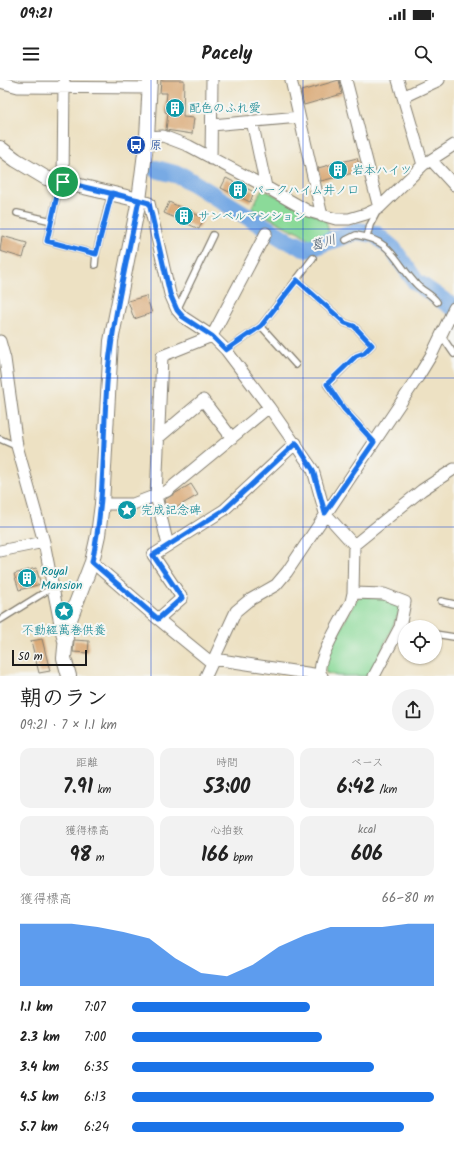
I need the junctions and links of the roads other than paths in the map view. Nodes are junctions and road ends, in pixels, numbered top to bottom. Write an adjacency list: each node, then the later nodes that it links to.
1 (291, 80): 10 (street)
2 (346, 80): 23 (street)
3 (398, 80): 9 (street)
4 (439, 80): 9 (street)
5 (215, 81): 12 (street)
6 (0, 82): 7 (street)
7 (64, 84): 8 (street); 18 (street)
8 (150, 84): 13 (street)
9 (403, 96): 17 (street)
10 (299, 117): 11 (street); 25 (street)
11 (252, 121): 12 (street); 20 (street)
12 (212, 125): 16 (street)
13 (147, 137): 16 (street); 22 (street)
14 (454, 145): 17 (street)
15 (0, 148): 18 (street)
16 (211, 159): 20 (street)
17 (427, 162): 19 (street); 23 (street)
18 (63, 182): 21 (street); 26 (lane)
19 (454, 185)
20 (266, 187): 25 (street)
21 (112, 193): 22 (street); 31 (lane)
22 (139, 200): 36 (street); 54 (street)
23 (379, 208): 25 (street); 29 (lane)
24 (17, 213): 26 (lane)
25 (322, 216)
26 (52, 221): 31 (lane)
27 (266, 233): 40 (street)
28 (213, 235): 36 (lane)
29 (367, 237): 30 (lane); 35 (lane)
30 (346, 240)
31 (96, 254): 33 (lane)
32 (313, 258): 34 (lane)
33 (95, 265)
34 (297, 280): 38 (lane); 49 (lane)
35 (436, 302)
36 (177, 310): 40 (street)
37 (453, 311): 39 (street)
38 (261, 326): 42 (lane); 44 (lane)
39 (441, 335): 43 (lane); 49 (street)
40 (212, 336): 42 (street); 46 (street)
41 (0, 341): 51 (street)
42 (226, 350): 45 (street)
43 (454, 354)
44 (296, 365)
45 (269, 407): 47 (street); 50 (street)
46 (158, 438): 47 (street); 53 (street)
47 (232, 438): 53 (street)
48 (0, 439): 51 (lane)
49 (374, 442): 55 (street)
50 (296, 443): 55 (street); 57 (street)
51 (17, 446): 56 (street)
52 (454, 469): 58 (street)
53 (156, 496): 54 (street); 57 (street)
54 (102, 504): 60 (street)
55 (325, 513): 58 (street); 72 (street)
56 (44, 542): 59 (street); 61 (street)
57 (168, 545): 65 (street)
58 (354, 545): 62 (street)
59 (0, 551)
60 (92, 562): 65 (street); 71 (street)
61 (52, 587): 66 (lane); 71 (street)
62 (353, 593): 67 (street); 73 (street)
63 (441, 602): 64 (lane)
64 (454, 604)
65 (158, 619): 72 (street)
66 (0, 620)
67 (404, 620)
68 (398, 635): 76 (street)
69 (442, 635): 70 (lane)
70 (454, 637)
71 (64, 645): 74 (street)
72 (213, 661): 73 (street); 75 (street)
73 (321, 675)
74 (69, 676)
75 (206, 676)
76 (374, 676)

